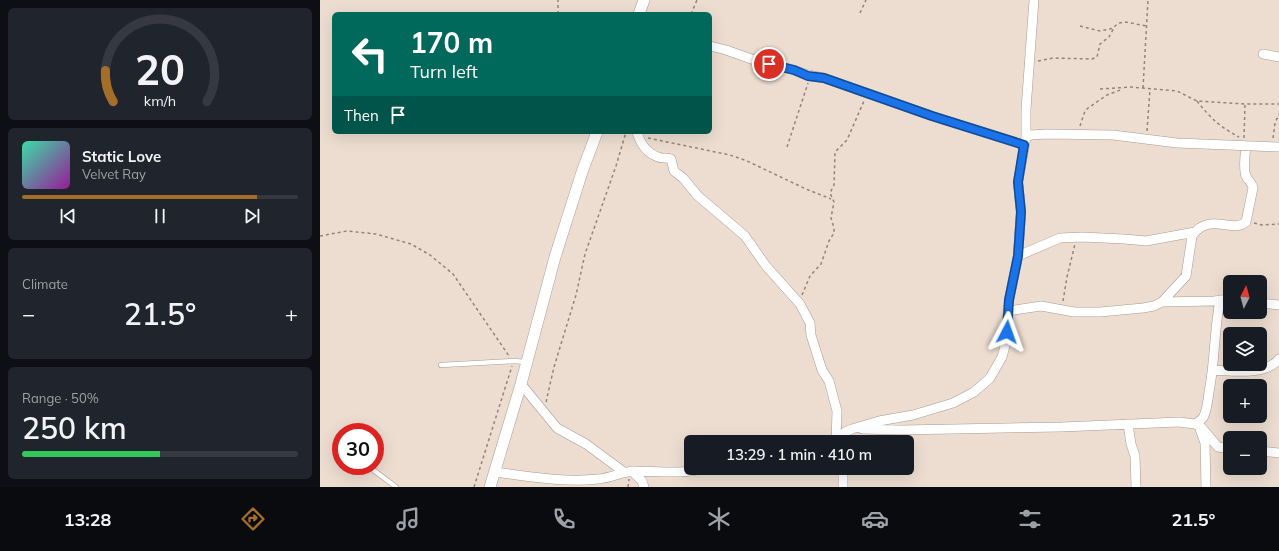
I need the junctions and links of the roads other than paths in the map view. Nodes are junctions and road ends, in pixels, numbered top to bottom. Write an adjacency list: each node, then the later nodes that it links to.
1 (644, 0): 3 (street)
2 (1034, 0): 9 (street)
3 (640, 12)
4 (712, 46): 9 (street)
5 (1263, 54): 6 (street)
6 (1279, 57)
7 (596, 134): 21 (street)
8 (638, 134): 28 (street)
9 (1025, 141): 10 (street); 13 (street)
10 (1246, 146): 11 (street); 12 (street)
11 (1279, 147)
12 (1195, 232): 13 (street); 16 (street)
13 (1018, 256): 19 (street)
14 (1220, 300): 15 (street); 16 (street); 23 (street)
15 (1223, 300)
16 (1162, 302): 19 (street)
17 (1267, 304): 18 (street)
18 (1279, 305)
19 (1008, 311): 27 (street)
20 (1279, 359): 23 (street)
21 (526, 362): 22 (lane); 24 (street)
22 (441, 365)
23 (1213, 370): 26 (street)
24 (521, 384): 33 (street); 34 (street)
25 (1128, 424): 26 (street); 27 (street); 42 (street)
26 (1196, 425): 30 (street); 43 (street)
27 (852, 429): 29 (street)
28 (837, 435)
29 (844, 435)
30 (1223, 448)
31 (1267, 452): 32 (street)
32 (1279, 453)
33 (494, 472): 34 (street); 39 (street)
34 (628, 472): 35 (street); 40 (street)
35 (684, 472)
36 (380, 475): 38 (lane)
37 (843, 475): 41 (street)
38 (396, 487)
39 (490, 487)
40 (644, 487)
41 (843, 487)
42 (1136, 487)
43 (1206, 487)

